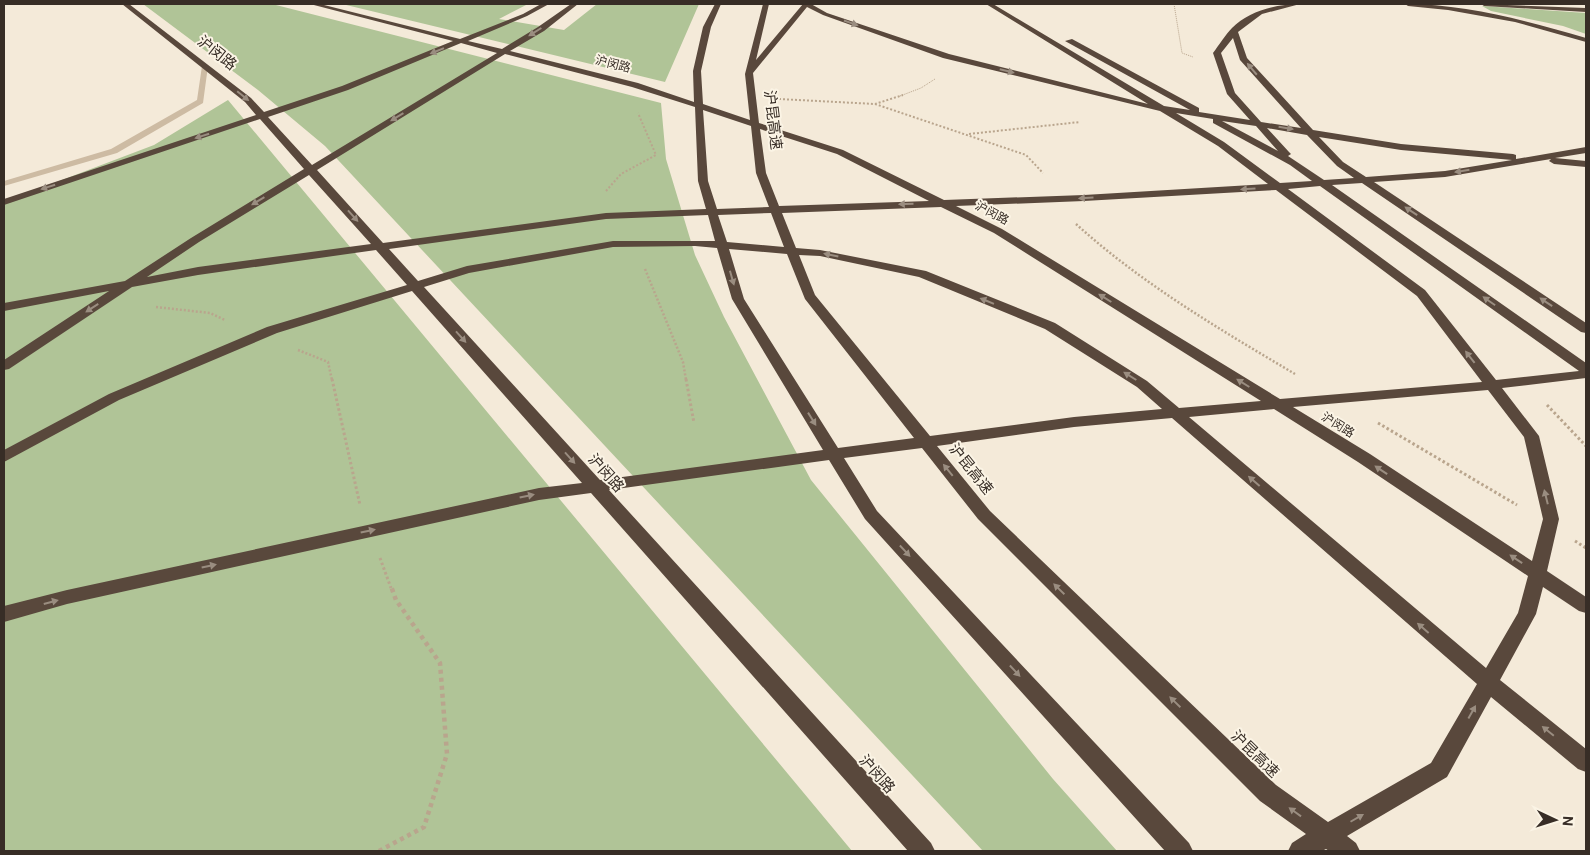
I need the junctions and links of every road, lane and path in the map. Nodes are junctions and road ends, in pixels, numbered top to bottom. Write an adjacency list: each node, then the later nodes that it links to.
1 (125, 4): 18 (highway, 沪闵路)
2 (313, 4): 52 (highway, 沪闵路, one-way to 2)
3 (546, 4): 32 (highway, one-way to 32)
4 (575, 4): 39 (highway, one-way to 39)
5 (766, 4): 19 (highway, 沪昆高速)
6 (807, 4): 19 (highway); 29 (highway, one-way to 29)
7 (989, 4): 58 (highway, one-way to 7)
8 (997, 4): 27 (highway)
9 (1174, 4): 17 (path)
10 (1297, 4): 15 (highway)
11 (1408, 4): 16 (highway)
12 (1484, 4): 14 (highway)
13 (715, 6): 57 (highway, one-way to 57)
14 (1586, 10)
15 (1234, 30): 27 (highway); 37 (highway, one-way to 15)
16 (1586, 40)
17 (1201, 60)
18 (205, 66): 31 (street); 56 (highway, 沪闵路, one-way to 56)
19 (749, 74): 59 (highway, 沪昆高速, one-way to 19)
20 (935, 79): 22 (path)
21 (780, 99): 22 (path)
22 (875, 104): 24 (path)
23 (1080, 122): 24 (path)
24 (968, 134): 30 (path)
25 (1586, 143): 28 (highway)
26 (1586, 150): 28 (highway)
27 (1293, 162): 40 (highway, one-way to 27)
28 (1510, 163): 35 (highway, one-way to 35)
29 (1586, 164)
30 (1048, 179)
31 (4, 184)
32 (4, 202)
33 (1072, 220): 42 (path)
34 (151, 306): 36 (path)
35 (4, 307)
36 (228, 321)
37 (1586, 328)
38 (292, 347): 47 (path)
39 (4, 366)
40 (1586, 369)
41 (1586, 374): 53 (highway, one-way to 41)
42 (1302, 378)
43 (1546, 405): 45 (path)
44 (1370, 418): 48 (path)
45 (1586, 446)
46 (4, 457): 54 (highway, one-way to 46)
47 (360, 507)
48 (1522, 508)
49 (1570, 538): 50 (path)
50 (1586, 548)
51 (378, 554): 55 (path)
52 (1586, 606)
53 (4, 614)
54 (1586, 762)
55 (379, 851)
56 (923, 851)
57 (1181, 851)
58 (1300, 851)
59 (1348, 851)

